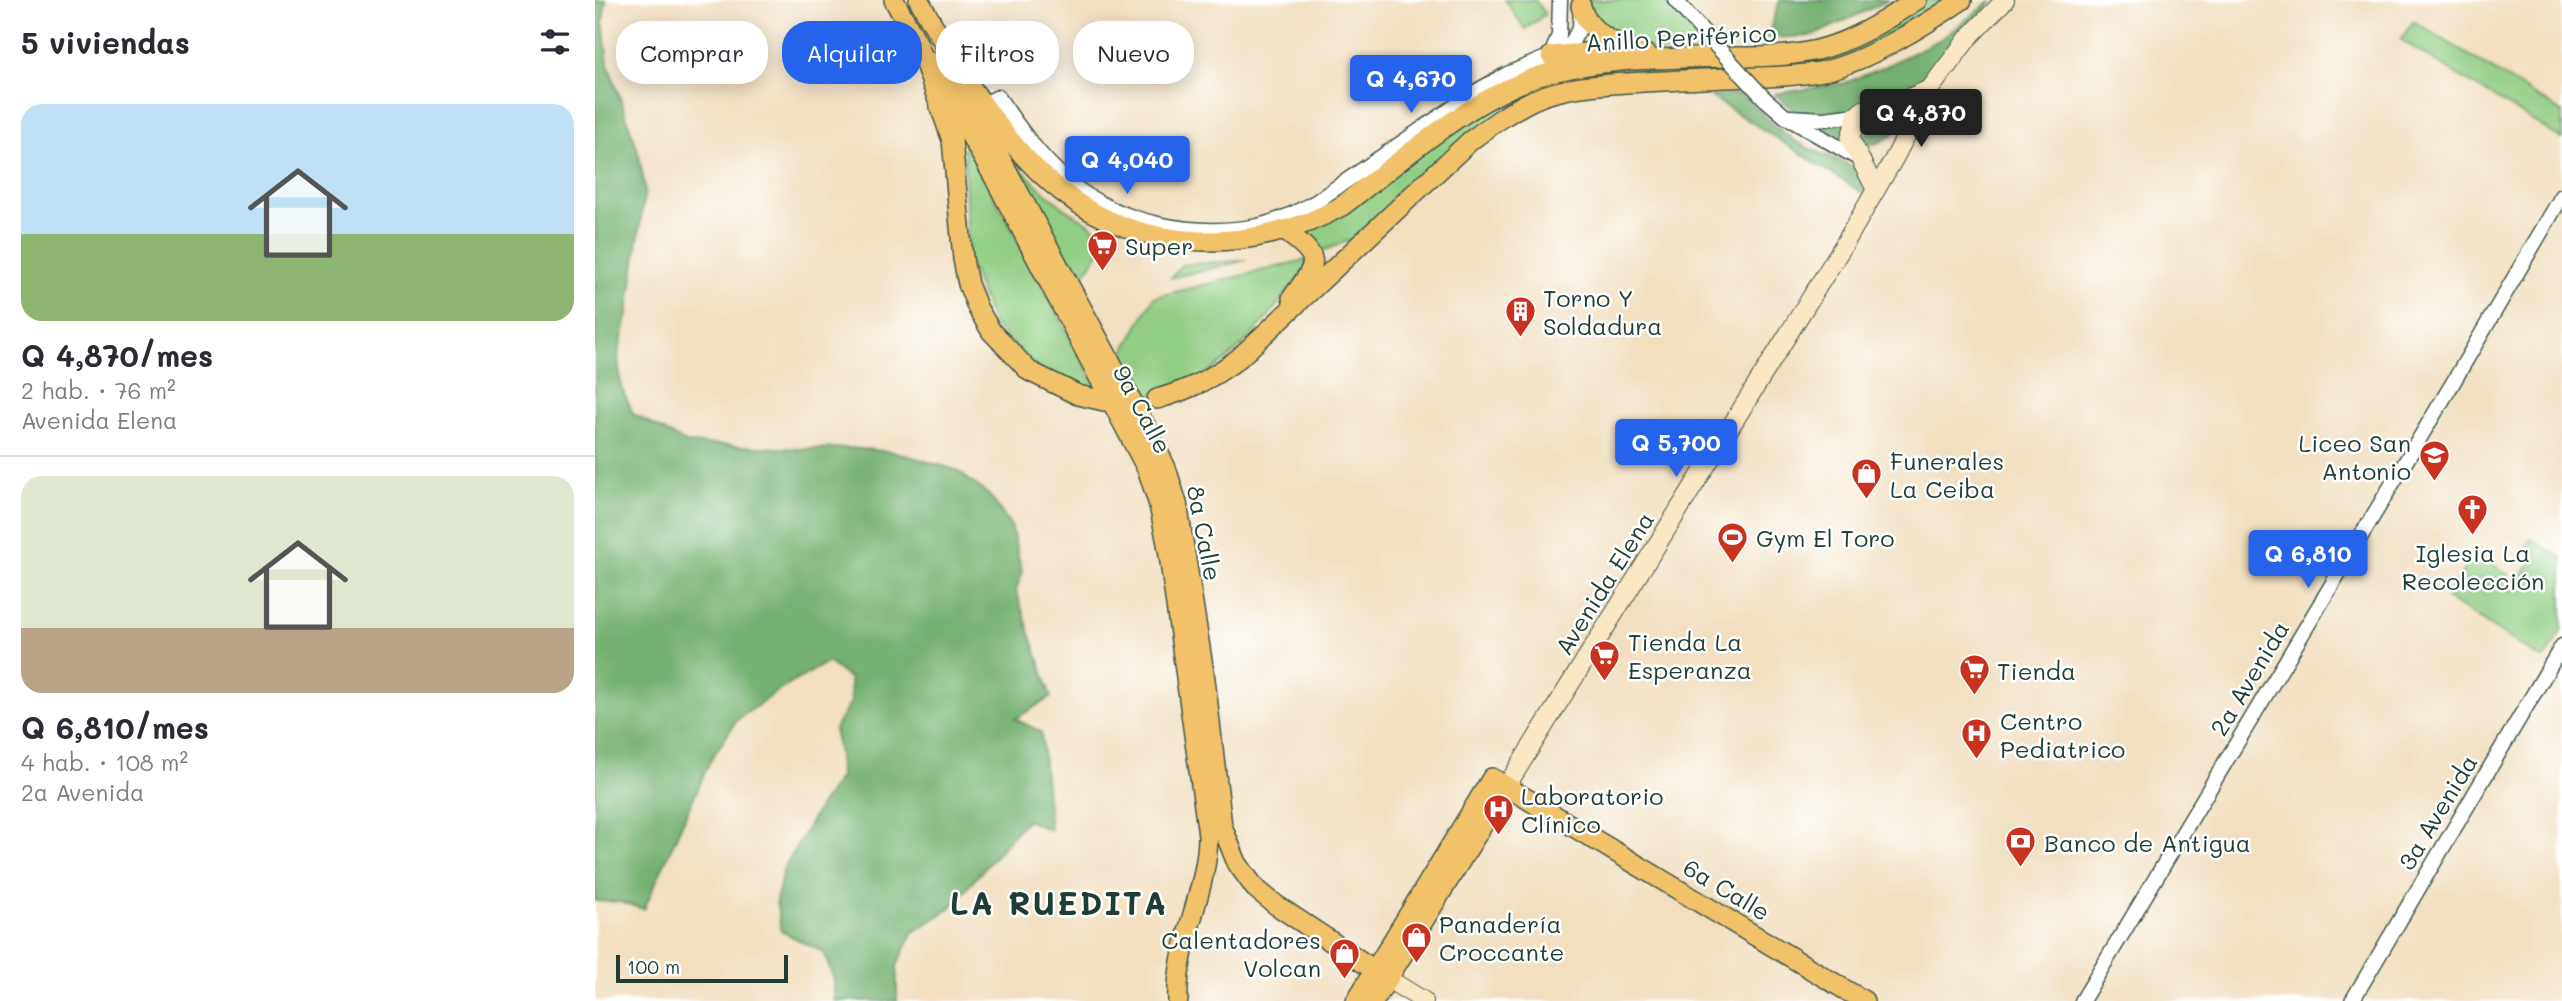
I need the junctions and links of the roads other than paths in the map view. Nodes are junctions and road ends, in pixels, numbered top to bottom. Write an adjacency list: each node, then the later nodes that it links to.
1 (894, 0): 9 (main road)
2 (919, 0): 10 (main road, Anillo Periférico)
3 (1560, 0): 13 (street)
4 (1675, 0): 21 (street, bridge)
5 (1917, 0): 14 (main road, Anillo Periférico)
6 (1962, 0): 28 (main road, Anillo Periférico)
7 (2005, 0): 17 (main road, Avenida Elena)
8 (1580, 3): 13 (street); 14 (main road)
9 (905, 21)
10 (936, 32)
11 (922, 50): 36 (main road, 9a Calle)
12 (922, 55): 32 (main road)
13 (1551, 57): 14 (main road); 18 (street, Anillo Periférico)
14 (1658, 59): 27 (main road, Anillo Periférico)
15 (959, 84): 35 (main road, 8a Calle)
16 (978, 84): 18 (main road, Anillo Periférico)
17 (1930, 89): 19 (main road); 22 (main road, Avenida Elena)
18 (991, 100): 27 (main road, Anillo Periférico)
19 (1893, 105): 20 (main road); 22 (main road)
20 (1857, 115): 21 (street); 24 (main road)
21 (1786, 117): 24 (street)
22 (1914, 123): 23 (main road, Avenida Elena)
23 (1895, 157): 24 (main road); 25 (main road, Avenida Elena)
24 (1863, 161): 25 (main road)
25 (1876, 190): 34 (main road, Avenida Elena)
26 (2562, 196): 41 (street, 2a Avenida)
27 (1285, 231): 29 (main road)
28 (1363, 242): 29 (main road); 30 (main road, Anillo Periférico)
29 (1313, 258): 30 (main road)
30 (1268, 332): 31 (main road, Anillo Periférico)
31 (1157, 399)
32 (1104, 401)
33 (2562, 646): 42 (street, 3a Avenida)
34 (1499, 782): 35 (main road, Avenida Elena); 40 (main road, 6a Calle)
35 (1381, 974): 37 (main road, Avenida Elena); 38 (main road, Avenida Elena); 39 (main road, 8a Calle)
36 (1178, 1001)
37 (1356, 1001)
38 (1374, 1001)
39 (1424, 1001)
40 (1864, 1001)
41 (2082, 1001)
42 (2352, 1001)

